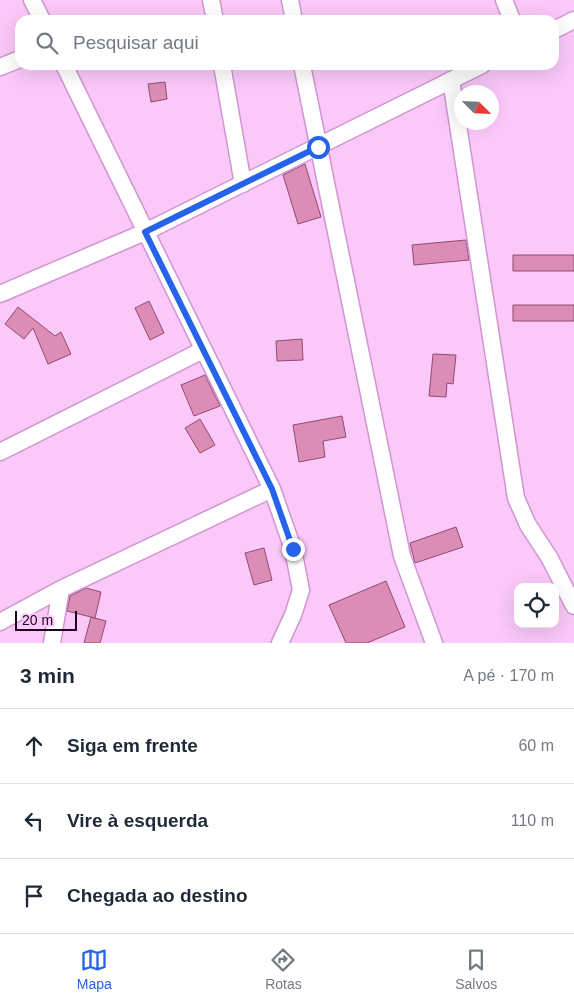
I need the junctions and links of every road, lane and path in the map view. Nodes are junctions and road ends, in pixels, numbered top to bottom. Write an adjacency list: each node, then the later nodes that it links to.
1 (32, 0): 5 (street)
2 (211, 0): 6 (street)
3 (290, 0): 7 (street)
4 (504, 0): 8 (street)
5 (40, 15)
6 (214, 15)
7 (293, 15)
8 (510, 15)
9 (574, 20): 10 (street)
10 (559, 28)
11 (15, 60): 12 (street)
12 (0, 67)
13 (66, 70): 20 (street)
14 (223, 70): 19 (street)
15 (303, 70): 18 (street)
16 (472, 70): 17 (street)
17 (451, 80): 18 (street); 26 (street)
18 (318, 147): 19 (street); 30 (street)
19 (243, 184): 20 (street)
20 (145, 232): 21 (street); 22 (street)
21 (0, 294)
22 (202, 350): 23 (street); 24 (street)
23 (0, 452)
24 (272, 489): 25 (street); 29 (street)
25 (61, 589): 27 (street); 28 (street)
26 (574, 606)
27 (0, 622)
28 (52, 643)
29 (280, 643)
30 (434, 643)

